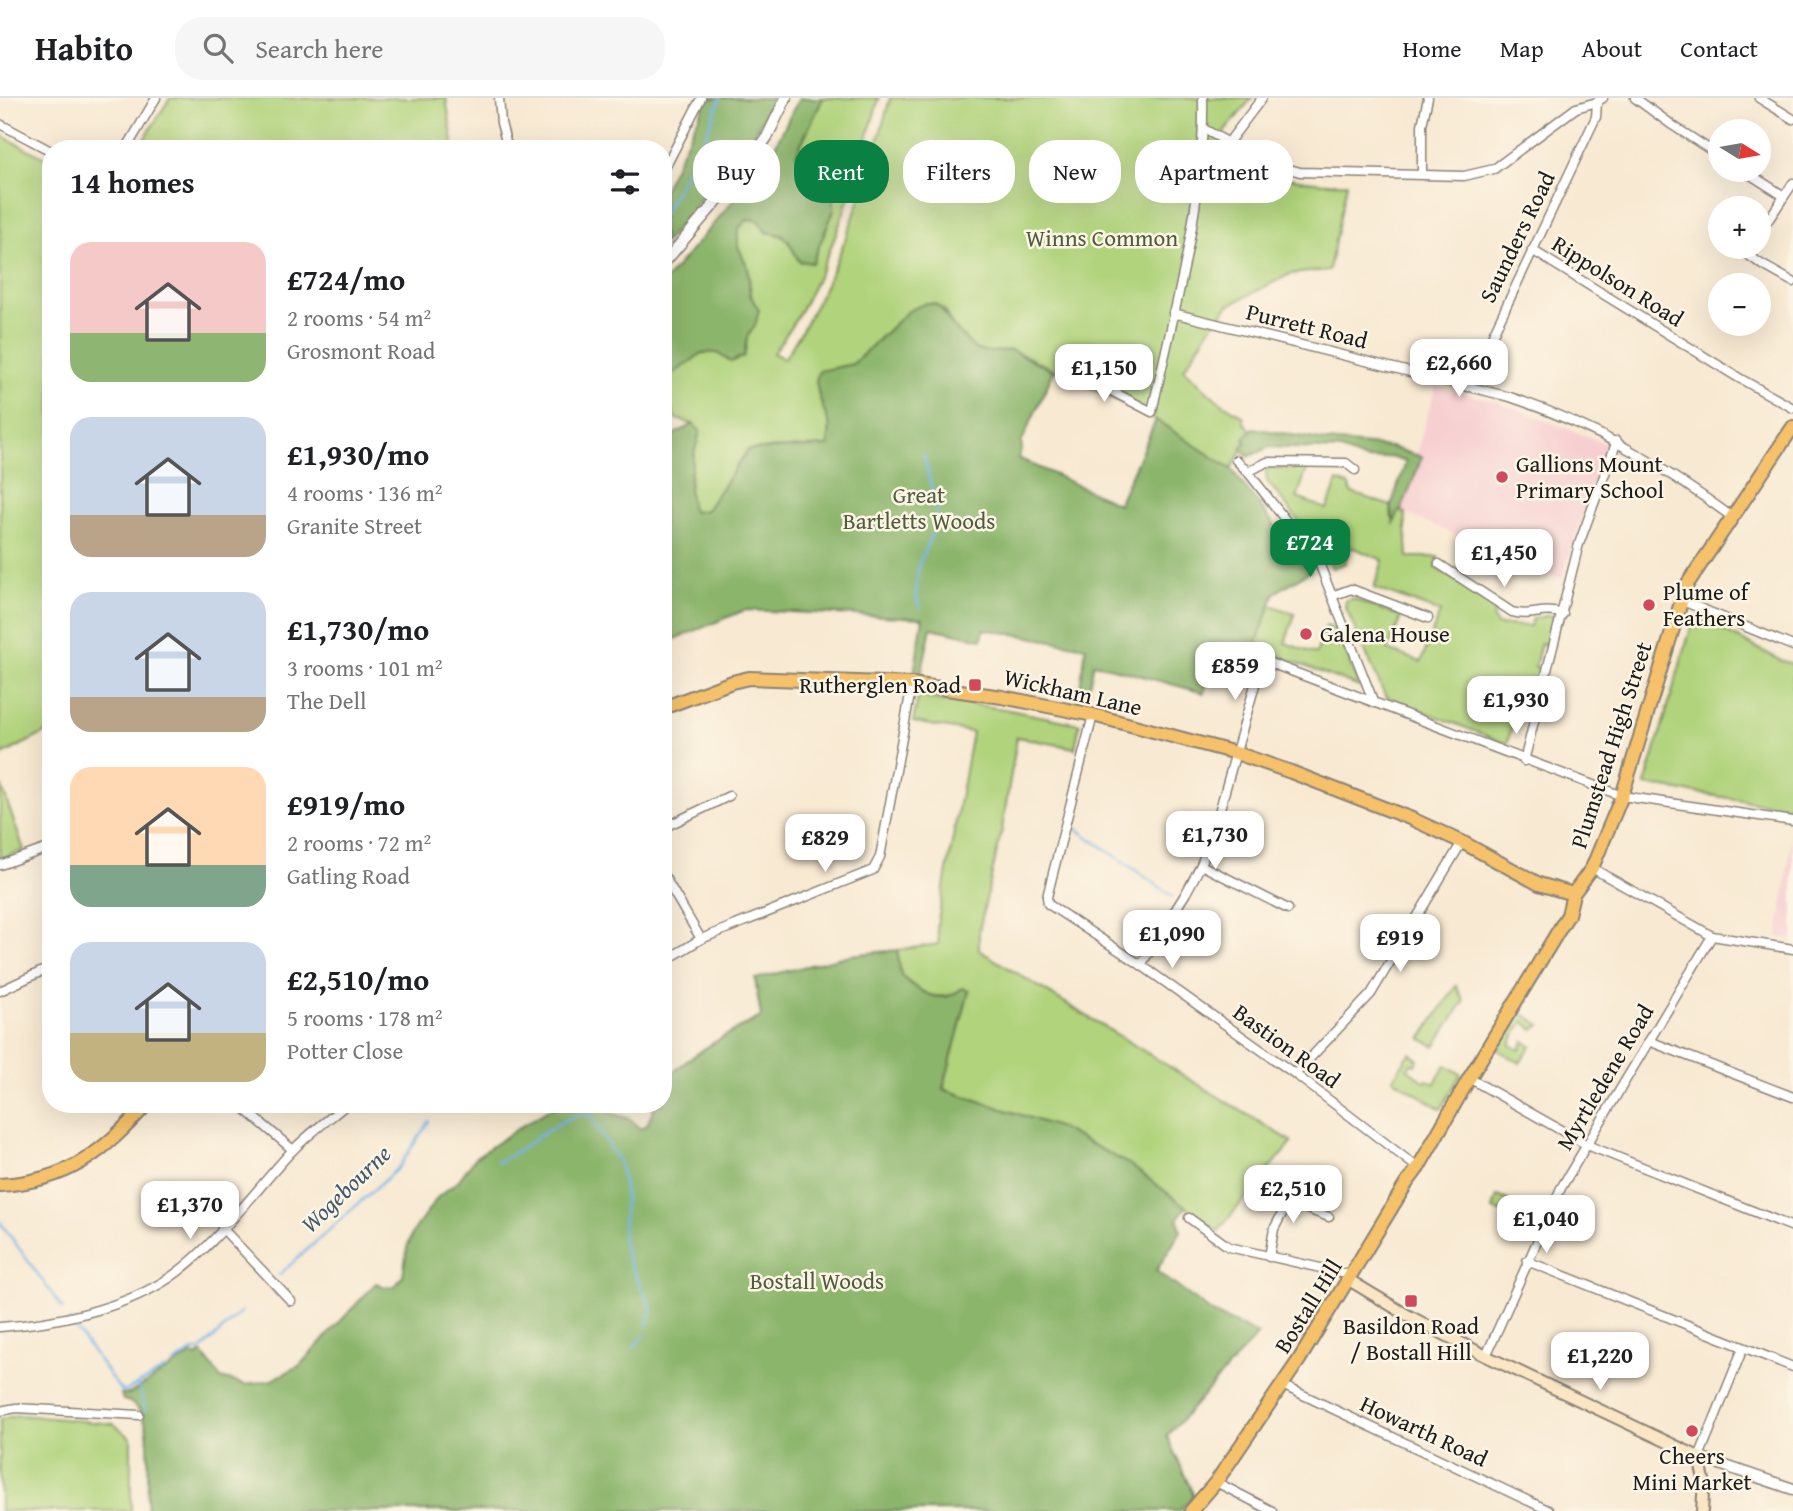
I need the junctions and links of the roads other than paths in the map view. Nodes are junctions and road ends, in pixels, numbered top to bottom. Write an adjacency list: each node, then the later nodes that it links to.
1 (156, 98): 14 (street)
2 (499, 98): 15 (street)
3 (701, 98): 20 (street)
4 (786, 98): 28 (street)
5 (1203, 98): 13 (street)
6 (1262, 98): 17 (street)
7 (1428, 98): 22 (street)
8 (1635, 98): 19 (street)
9 (1759, 98): 11 (street)
10 (1600, 100): 22 (street); 27 (street, Saunders Road)
11 (1793, 120)
12 (0, 124): 18 (street)
13 (1203, 129): 16 (street); 31 (street)
14 (131, 140)
15 (506, 140)
16 (1223, 140)
17 (1230, 140)
18 (42, 146)
19 (1708, 148)
20 (672, 154)
21 (1293, 170): 22 (street)
22 (1422, 174)
23 (1762, 182): 25 (street)
24 (1793, 183): 25 (street)
25 (1784, 196): 26 (street)
26 (1771, 216)
27 (1532, 250): 33 (street, Saunders Road); 34 (street, Rippolson Road)
28 (672, 253)
29 (1761, 259): 30 (street)
30 (1793, 282)
31 (1173, 313): 32 (street); 33 (street, Purrett Road)
32 (1069, 369)
33 (1468, 387): 36 (street, Purrett Road)
34 (1793, 408)
35 (1793, 427): 40 (main road, Plumstead High Street)
36 (1617, 441): 40 (street, Purrett Road); 44 (street)
37 (1236, 460): 39 (street)
38 (1355, 470): 39 (street)
39 (1248, 472): 42 (street)
40 (1732, 517): 43 (main road, Plumstead High Street)
41 (1440, 564): 44 (street)
42 (1332, 596): 45 (street); 48 (street)
43 (1680, 600): 46 (street); 54 (main road, Plumstead High Street)
44 (1563, 614): 52 (street)
45 (1428, 618)
46 (1793, 646)
47 (912, 684): 49 (main road, Wickham Lane); 50 (main road, Wickham Lane); 66 (street)
48 (1374, 703): 51 (street); 52 (street)
49 (672, 705)
50 (1093, 715): 51 (main road, Wickham Lane); 69 (street, Bastion Road)
51 (1236, 753): 57 (main road, Wickham Lane); 60 (street)
52 (1524, 761): 54 (street)
53 (729, 796): 56 (street)
54 (1622, 796): 55 (street); 61 (main road, Plumstead High Street)
55 (1793, 821)
56 (672, 824)
57 (1462, 842): 63 (main road, Wickham Lane); 73 (street)
58 (42, 850): 59 (street)
59 (0, 865)
60 (1201, 865): 64 (street); 69 (street)
61 (1592, 868): 63 (main road, Plumstead High Street); 65 (street)
62 (672, 889): 66 (street)
63 (1573, 894): 74 (main road, Plumstead High Street)
64 (1288, 909)
65 (1712, 936): 67 (street); 72 (street, Myrtledene Road)
66 (701, 939): 68 (street)
67 (1793, 949)
68 (672, 957)
69 (1141, 965): 73 (street, Bastion Road)
70 (42, 971): 71 (street)
71 (0, 991)
72 (1649, 1041): 75 (street); 79 (street, Myrtledene Road)
73 (1295, 1074): 81 (street, Bastion Road)
74 (1469, 1078): 79 (street); 81 (main road, Bostall Hill)
75 (1793, 1097)
76 (138, 1113): 82 (main road)
77 (250, 1113): 80 (street)
78 (336, 1113): 80 (street)
79 (1587, 1145): 85 (street); 88 (street, Myrtledene Road)
80 (293, 1150): 86 (street)
81 (1418, 1168): 89 (main road, Bostall Hill)
82 (0, 1185)
83 (1329, 1217): 87 (street)
84 (1189, 1218): 87 (street)
85 (1793, 1227)
86 (222, 1228): 90 (street); 91 (street)
87 (1269, 1257): 89 (street)
88 (1527, 1261): 92 (street); 93 (street, Myrtledene Road)
89 (1350, 1278): 93 (main road); 95 (main road, Bostall Hill)
90 (291, 1301)
91 (0, 1327)
92 (1743, 1348): 94 (street); 98 (street)
93 (1486, 1356): 98 (main road)
94 (1793, 1367)
95 (1282, 1385): 99 (main road, Bostall Hill); 103 (street, Howarth Road)
96 (0, 1411): 97 (street)
97 (139, 1415)
98 (1699, 1457): 100 (street); 104 (main road)
99 (1216, 1482): 101 (main road, Bostall Hill); 102 (street)
100 (1793, 1489)
101 (1191, 1511)
102 (1272, 1511)
103 (1550, 1511)
104 (1702, 1511)

